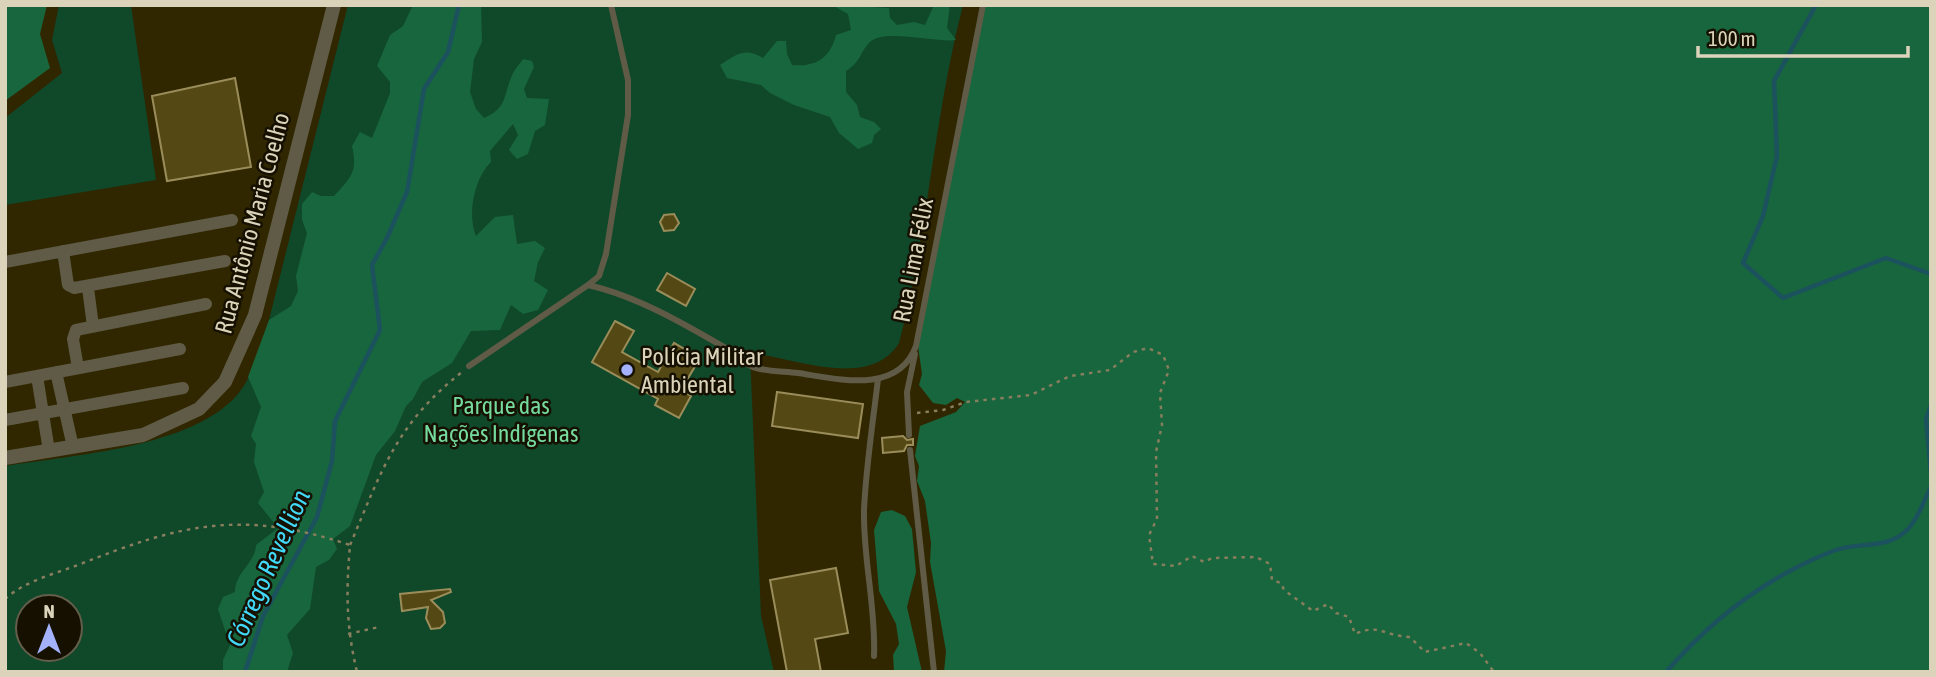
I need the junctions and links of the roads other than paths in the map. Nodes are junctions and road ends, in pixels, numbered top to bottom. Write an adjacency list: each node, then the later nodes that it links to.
1 (334, 5): 25 (street, Rua Antônio Maria Coelho)
2 (611, 5): 8 (lane)
3 (983, 5): 12 (lane, Rua Lima Félix)
4 (232, 220): 5 (street)
5 (62, 251): 7 (street); 9 (street)
6 (225, 261): 9 (street)
7 (5, 262)
8 (588, 285): 14 (lane); 18 (lane, Rua Lima Félix)
9 (88, 288): 11 (street)
10 (206, 304): 11 (street)
11 (93, 326): 15 (street)
12 (916, 346): 18 (lane, Rua Lima Félix); 24 (lane)
13 (180, 349): 15 (street)
14 (469, 366)
15 (78, 368): 16 (street)
16 (56, 372): 17 (street); 21 (street)
17 (37, 376): 19 (street); 22 (street)
18 (878, 379): 29 (lane)
19 (5, 382)
20 (183, 388): 21 (street)
21 (64, 410): 22 (street); 25 (street)
22 (43, 413): 23 (street); 27 (street)
23 (5, 420)
24 (909, 435)
25 (73, 447): 27 (street, Rua Antônio Maria Coelho)
26 (911, 450): 30 (lane)
27 (49, 451): 28 (street, Rua Antônio Maria Coelho)
28 (5, 458)
29 (874, 656)
30 (934, 672)

